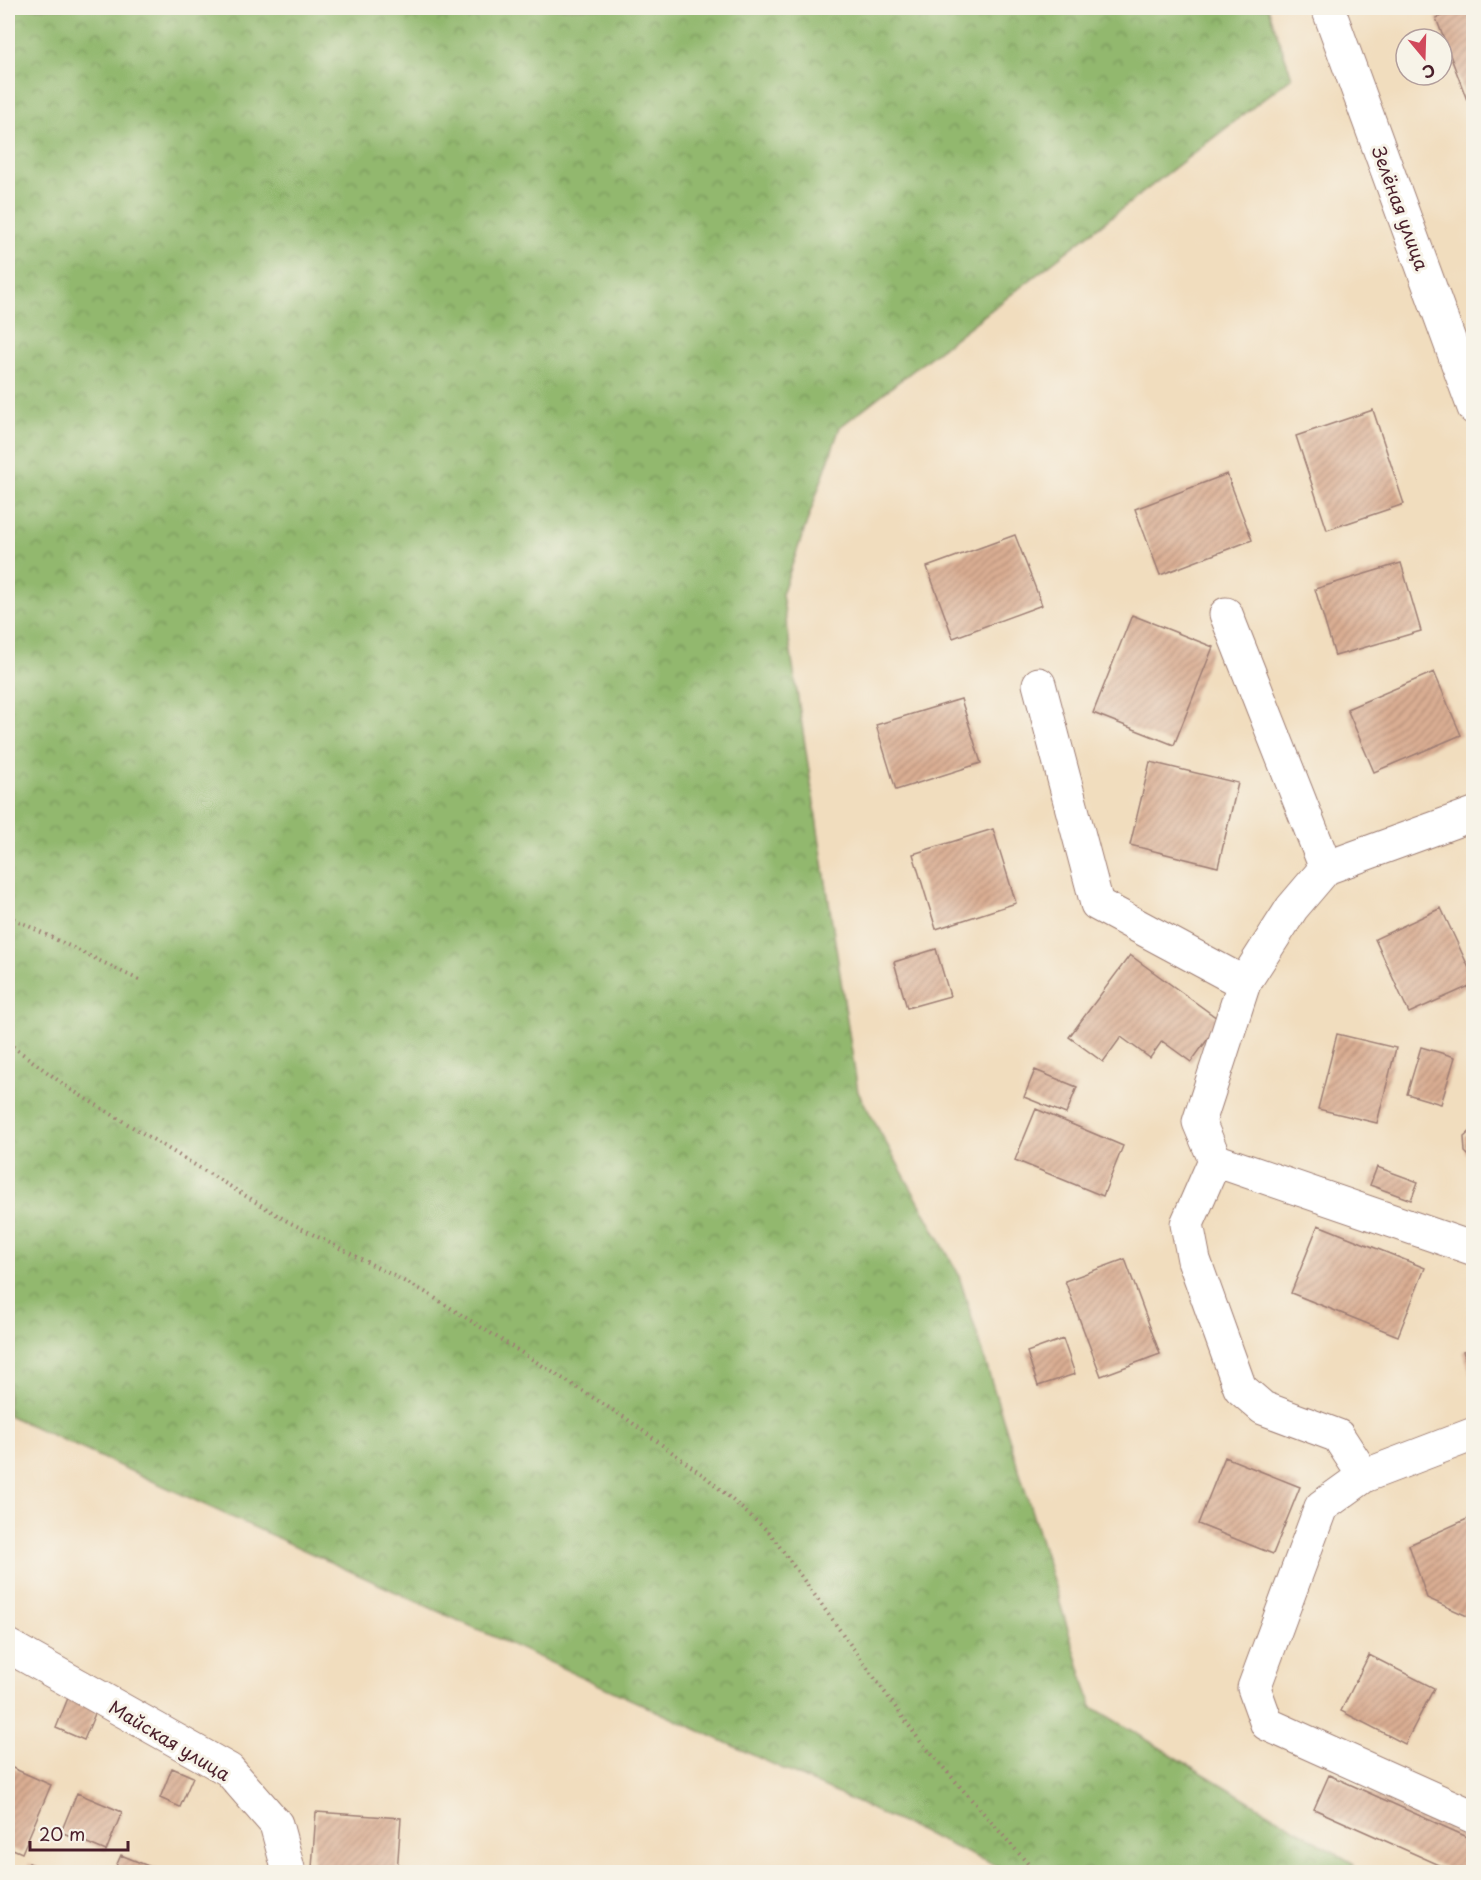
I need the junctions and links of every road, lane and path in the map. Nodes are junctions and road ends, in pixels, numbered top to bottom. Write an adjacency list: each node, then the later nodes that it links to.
1 (1328, 8): 2 (street, Зелёная улица)
2 (1473, 408)
3 (1226, 614): 6 (street)
4 (1039, 684): 9 (street)
5 (1473, 814): 6 (street)
6 (1326, 868): 9 (street)
7 (8, 916): 8 (path)
8 (139, 980)
9 (1244, 983): 11 (street)
10 (8, 1043): 18 (path)
11 (1215, 1160): 12 (street); 14 (street)
12 (1473, 1249)
13 (1473, 1434): 14 (street)
14 (1364, 1476): 16 (street)
15 (8, 1647): 17 (street, Майская улица)
16 (1473, 1817)
17 (289, 1872)
18 (1038, 1872)

